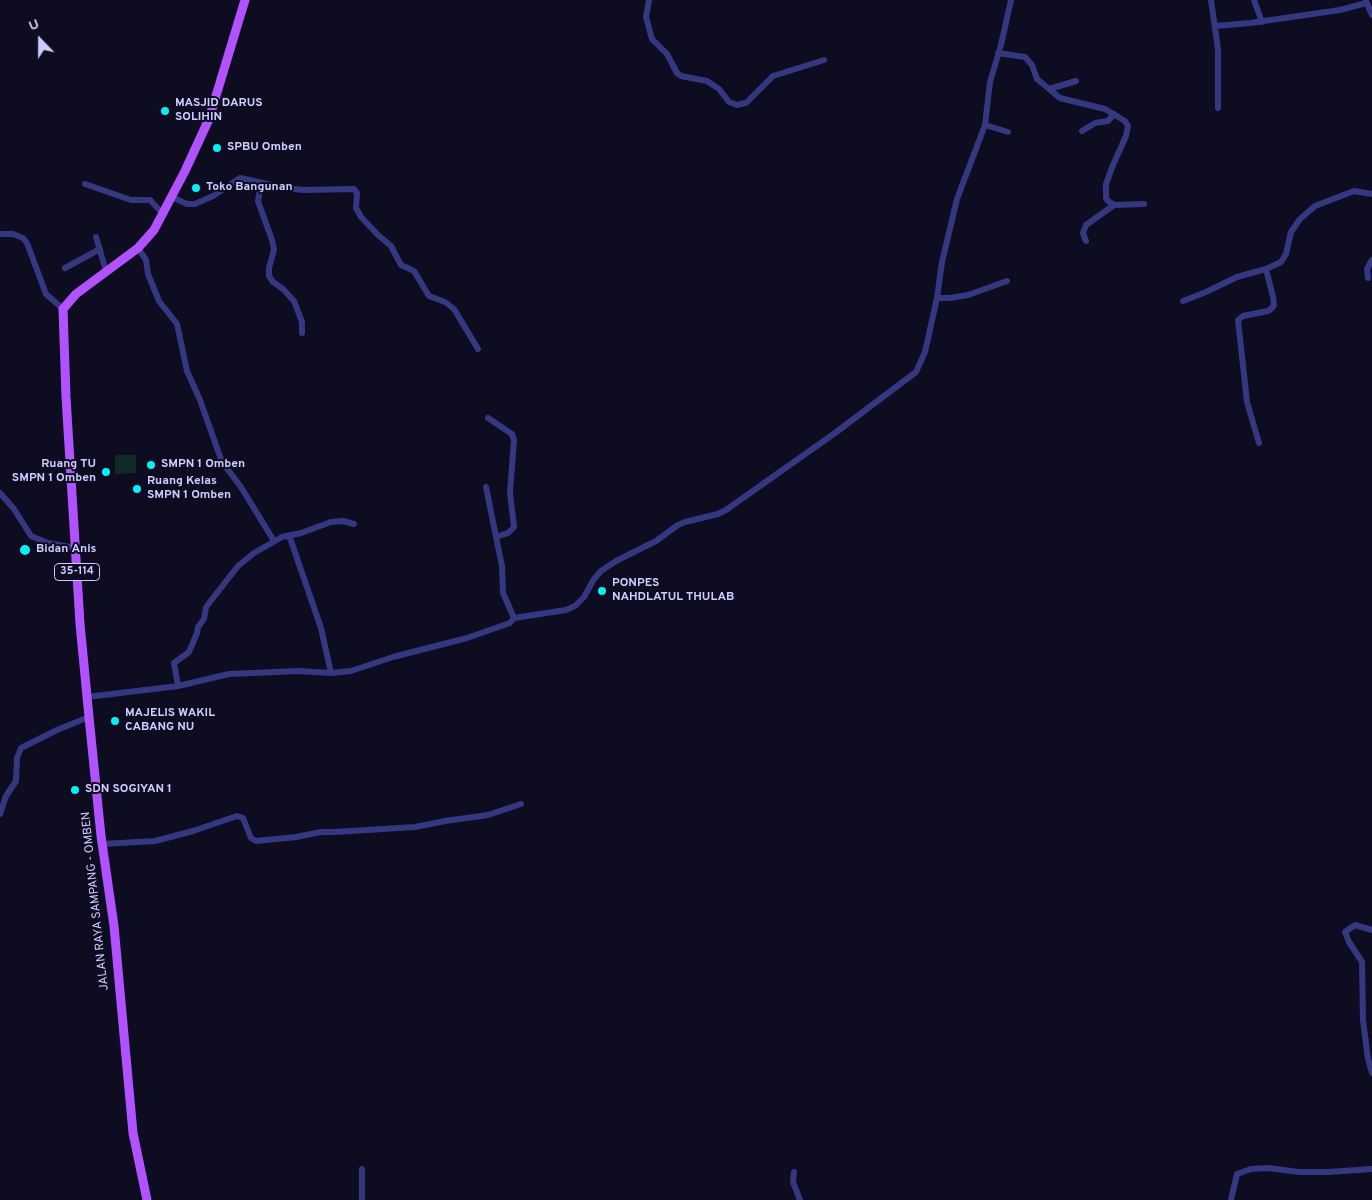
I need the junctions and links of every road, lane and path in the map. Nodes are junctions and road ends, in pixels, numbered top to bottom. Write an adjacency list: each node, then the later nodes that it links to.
1 (245, 0): 22 (main road)
2 (649, 0): 11 (street)
3 (1011, 0): 10 (street)
4 (1211, 0): 9 (street)
5 (1254, 0): 8 (street)
6 (1366, 2): 7 (street); 8 (street)
7 (1372, 15)
8 (1262, 22): 9 (street)
9 (1215, 26): 14 (street)
10 (998, 53): 13 (street); 16 (street)
11 (824, 60)
12 (1076, 81): 13 (street)
13 (1050, 89): 15 (street)
14 (1218, 108)
15 (1114, 114): 17 (street); 24 (street)
16 (985, 125): 18 (street); 37 (street)
17 (1082, 131)
18 (1008, 132)
19 (85, 184): 25 (street)
20 (261, 184): 22 (street); 40 (street); 41 (street)
21 (1372, 194): 33 (street)
22 (172, 197): 25 (main road)
23 (1144, 204): 24 (street)
24 (1114, 205): 28 (street)
25 (163, 214): 29 (main road)
26 (0, 234): 39 (street)
27 (96, 237): 30 (street)
28 (1086, 241)
29 (138, 248): 34 (main road); 49 (street)
30 (100, 249): 32 (street); 34 (street)
31 (1372, 260): 35 (street)
32 (64, 268)
33 (1266, 269): 38 (street); 43 (street)
34 (106, 271): 39 (main road)
35 (1368, 278)
36 (1007, 281): 37 (street)
37 (937, 298): 51 (street)
38 (1183, 301)
39 (63, 309): 50 (main road, JALAN RAYA SAMPANG - OMBEN / 35-114)
40 (302, 334)
41 (478, 350)
42 (488, 418): 48 (street)
43 (1259, 443)
44 (486, 488): 48 (street)
45 (0, 493): 50 (street)
46 (354, 524): 47 (street)
47 (289, 535): 49 (street); 52 (street)
48 (496, 537): 51 (street)
49 (274, 541): 53 (street)
50 (75, 548): 54 (main road, JALAN RAYA SAMPANG - OMBEN / 35-114)
51 (514, 618): 52 (street)
52 (331, 673): 53 (street)
53 (178, 686): 54 (street)
54 (88, 697): 55 (main road, JALAN RAYA SAMPANG - OMBEN / 35-114)
55 (89, 717): 57 (street); 58 (main road, JALAN RAYA SAMPANG - OMBEN / 35-114)
56 (521, 804): 58 (street)
57 (0, 814)
58 (102, 844): 64 (main road, JALAN RAYA SAMPANG - OMBEN / 35-114)
59 (1372, 930): 60 (street)
60 (1372, 1073)
61 (362, 1169): 65 (street)
62 (1372, 1169): 67 (street)
63 (794, 1172): 66 (street)
64 (147, 1200)
65 (362, 1200)
66 (800, 1200)
67 (1231, 1200)

